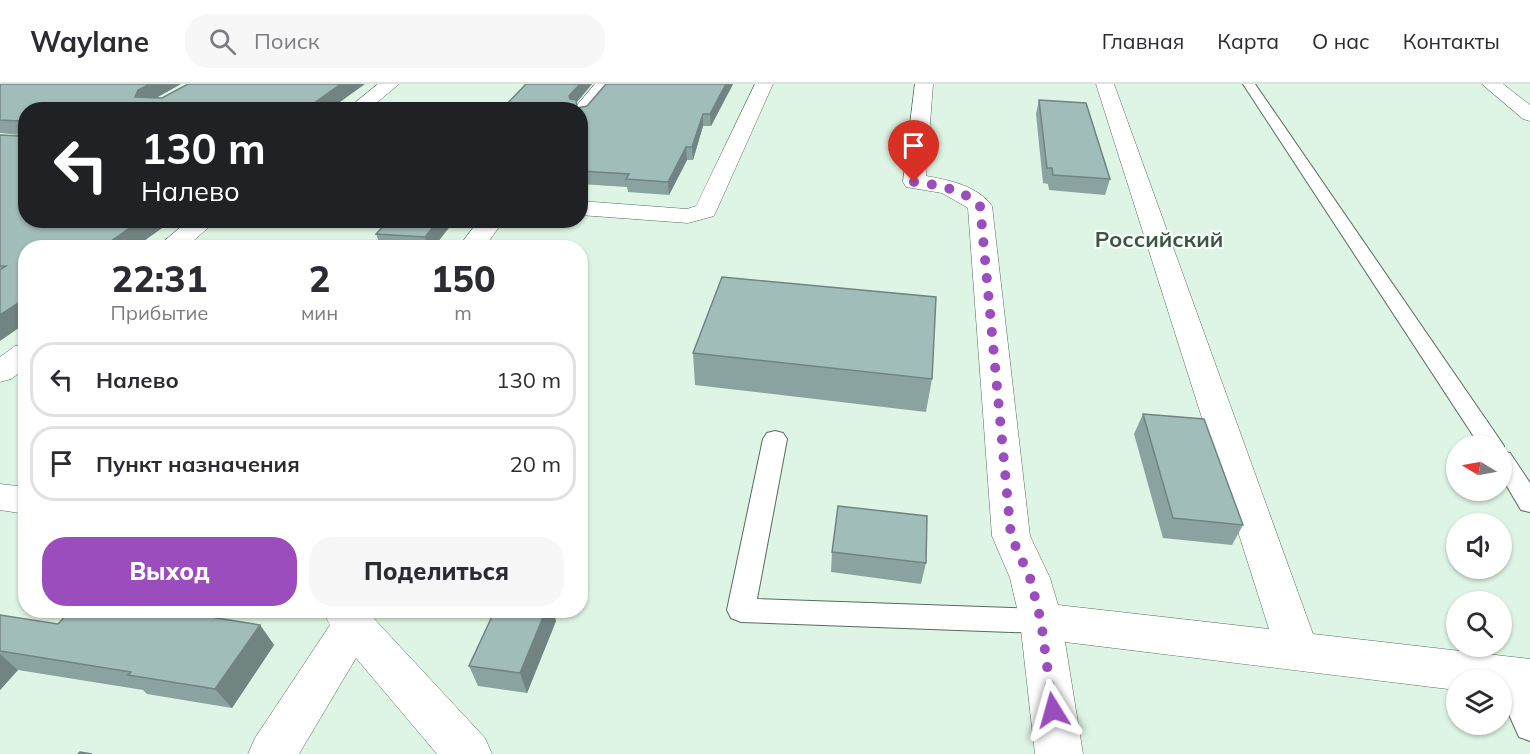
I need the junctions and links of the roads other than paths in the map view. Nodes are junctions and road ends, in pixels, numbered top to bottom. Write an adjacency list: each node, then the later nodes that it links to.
1 (390, 84): 8 (street)
2 (605, 84): 9 (street)
3 (764, 84): 11 (street)
4 (924, 84): 25 (street)
5 (1105, 84): 26 (street)
6 (1249, 84): 18 (lane)
7 (1491, 84): 10 (street)
8 (366, 102)
9 (588, 104)
10 (1530, 115)
11 (588, 209)
12 (194, 228): 14 (street)
13 (486, 228): 15 (street)
14 (179, 240)
15 (476, 240)
16 (18, 359): 17 (street)
17 (0, 372)
18 (1485, 435)
19 (775, 439): 25 (lane)
20 (1512, 475): 23 (lane)
21 (0, 497): 22 (street)
22 (18, 500)
23 (1530, 503)
24 (347, 618): 29 (street); 30 (street)
25 (1041, 621): 26 (street); 31 (street)
26 (1298, 653): 27 (street)
27 (1518, 678): 28 (lane)
28 (1530, 726)
29 (272, 754)
30 (468, 754)
31 (1059, 754)

